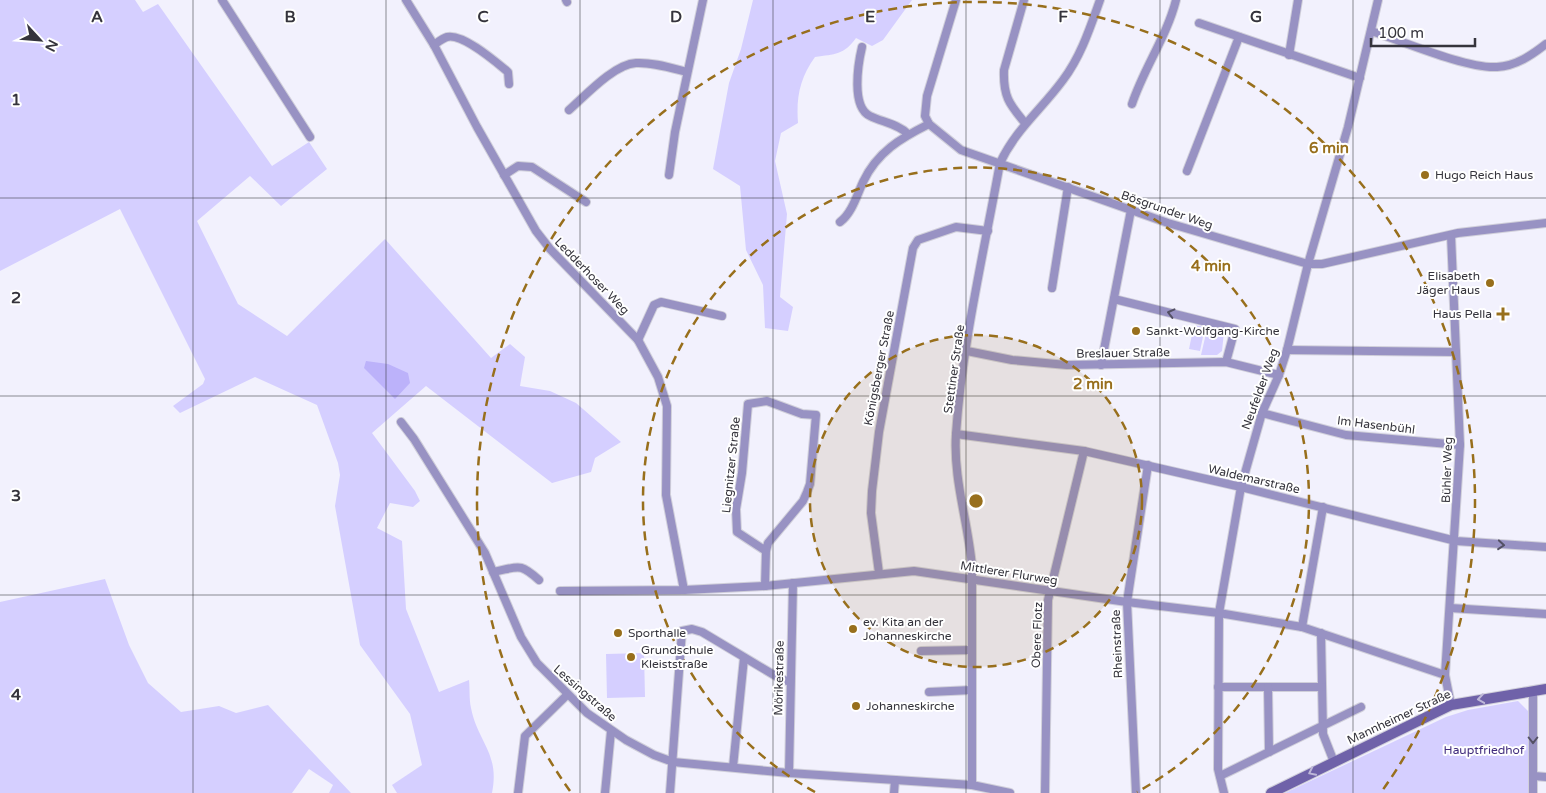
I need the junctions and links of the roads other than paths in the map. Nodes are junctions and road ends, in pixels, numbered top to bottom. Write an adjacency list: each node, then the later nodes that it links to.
1 (222, 0): 25 (street)
2 (406, 0): 14 (street, Ledderhoser Weg)
3 (703, 0): 17 (street)
4 (956, 0): 23 (street)
5 (1024, 0): 22 (street)
6 (1100, 0): 22 (street, Stettiner Straße)
7 (1176, 0): 20 (street)
8 (1298, 0): 16 (street)
9 (1378, 0): 11 (street, Neufelder Weg)
10 (1199, 23): 12 (street)
11 (1371, 31): 13 (street); 18 (street, Neufelder Weg)
12 (1239, 37): 16 (street); 27 (street)
13 (1546, 44)
14 (434, 45): 19 (street); 28 (street, Ledderhoser Weg)
15 (862, 47): 24 (street)
16 (1289, 55): 18 (street)
17 (687, 72): 21 (street); 29 (street)
18 (1360, 78): 37 (street, Neufelder Weg)
19 (509, 84)
20 (1132, 104)
21 (569, 110)
22 (1025, 123): 26 (street, Stettiner Straße)
23 (929, 124): 24 (street); 26 (street, Bösgrunder Weg)
24 (908, 134): 33 (street)
25 (310, 138)
26 (1000, 163): 30 (street, Bösgrunder Weg); 35 (street, Stettiner Straße)
27 (1187, 171)
28 (504, 175): 31 (street); 41 (street, Ledderhoser Weg)
29 (669, 175)
30 (1068, 187): 32 (street, Bösgrunder Weg); 38 (street)
31 (586, 202)
32 (1131, 210): 37 (street, Bösgrunder Weg); 39 (street)
33 (840, 222)
34 (1546, 223): 36 (street, Bösgrunder Weg)
35 (988, 231): 43 (street, Stettiner Straße); 60 (street, Königsberger Straße)
36 (1451, 235): 37 (street, Bösgrunder Weg); 44 (street, Bühler Weg)
37 (1308, 264): 42 (street, Neufelder Weg)
38 (1052, 288)
39 (1114, 299): 45 (street, one-way to 39); 46 (street)
40 (722, 316): 41 (street)
41 (638, 340): 65 (street, Ledderhoser Weg)
42 (1287, 350): 44 (street); 47 (street, Neufelder Weg)
43 (967, 351): 46 (street, Breslauer Straße); 50 (street, Stettiner Straße)
44 (1456, 352): 51 (street, Bühler Weg)
45 (1226, 362): 46 (street, Breslauer Straße); 47 (street, Breslauer Straße)
46 (1101, 365)
47 (1279, 375): 48 (street, Neufelder Weg)
48 (1262, 413): 51 (street, Im Hasenbühl); 54 (street, Neufelder Weg)
49 (401, 422): 59 (street, Lessingstraße)
50 (956, 434): 52 (street, Waldemarstraße); 61 (street, Stettiner Straße)
51 (1460, 445): 56 (street, Bühler Weg)
52 (1084, 451): 53 (street, Waldemarstraße); 67 (street, Obere Flotz)
53 (1148, 465): 54 (street, Waldemarstraße); 68 (street, Rheinstraße)
54 (1241, 487): 55 (street, Waldemarstraße); 70 (street, Neufelder Weg)
55 (1323, 507): 56 (street, Waldemarstraße); 72 (street)
56 (1456, 541): 57 (street, Waldemarstraße, one-way to 57); 69 (street, Bühler Weg)
57 (1546, 547)
58 (766, 551): 58 (street, Liegnitzer Straße); 64 (street)
59 (493, 572): 62 (street); 86 (street, Lessingstraße)
60 (879, 574): 61 (street, Mittlerer Flurweg); 63 (street, Mittlerer Flurweg)
61 (972, 579): 67 (street, Mittlerer Flurweg); 74 (street, Stettiner Straße)
62 (539, 580)
63 (793, 583): 64 (street, Mittlerer Flurweg); 78 (street, Mörikestraße)
64 (765, 586): 65 (street, Mittlerer Flurweg)
65 (684, 590): 66 (street, Mittlerer Flurweg)
66 (560, 591)
67 (1050, 592): 68 (street, Mittlerer Flurweg); 106 (street, Obere Flotz)
68 (1127, 602): 70 (street, Mittlerer Flurweg); 107 (street, Rheinstraße)
69 (1450, 608): 71 (street); 77 (street, Bühler Weg)
70 (1219, 613): 72 (street, Mittlerer Flurweg); 79 (street, Neufelder Weg)
71 (1546, 614)
72 (1302, 627): 73 (street, Mittlerer Flurweg)
73 (1322, 633): 77 (street, Mittlerer Flurweg); 81 (street)
74 (972, 650): 75 (street); 83 (street, Stettiner Straße)
75 (921, 651)
76 (744, 658): 78 (street); 92 (street); 94 (street)
77 (1445, 675): 87 (street, Bühler Weg)
78 (790, 682): 95 (street, Mörikestraße)
79 (1218, 687): 80 (street); 96 (street, Neufelder Weg)
80 (1268, 687): 81 (street); 91 (street)
81 (1322, 687): 89 (street)
82 (1546, 689): 84 (street, Mannheimer Straße)
83 (972, 690): 85 (street); 100 (street, Stettiner Straße)
84 (1533, 691): 87 (street, Mannheimer Straße, one-way to 87); 97 (street, one-way to 97)
85 (929, 692)
86 (567, 695): 90 (street, Lessingstraße); 101 (street)
87 (1451, 705): 93 (street, Mannheimer Straße)
88 (1361, 707): 89 (street)
89 (1322, 726): 91 (street); 93 (street)
90 (611, 731): 92 (street, Lessingstraße); 102 (street)
91 (1269, 752): 96 (street)
92 (673, 762): 94 (street, Lessingstraße); 103 (street)
93 (1334, 762): 109 (street, Mannheimer Straße, one-way to 109)
94 (733, 767): 95 (street, Lessingstraße)
95 (789, 772): 99 (street, Lessingstraße)
96 (1220, 776): 108 (street, Neufelder Weg)
97 (1534, 776): 98 (street); 110 (street)
98 (1546, 777)
99 (895, 780): 100 (street, Lessingstraße); 104 (street)
100 (972, 785): 105 (street, Lessingstraße)
101 (518, 793)
102 (605, 793)
103 (670, 793)
104 (894, 793)
105 (1010, 793)
106 (1045, 793)
107 (1136, 793)
108 (1224, 793)
109 (1271, 793)
110 (1533, 793)

